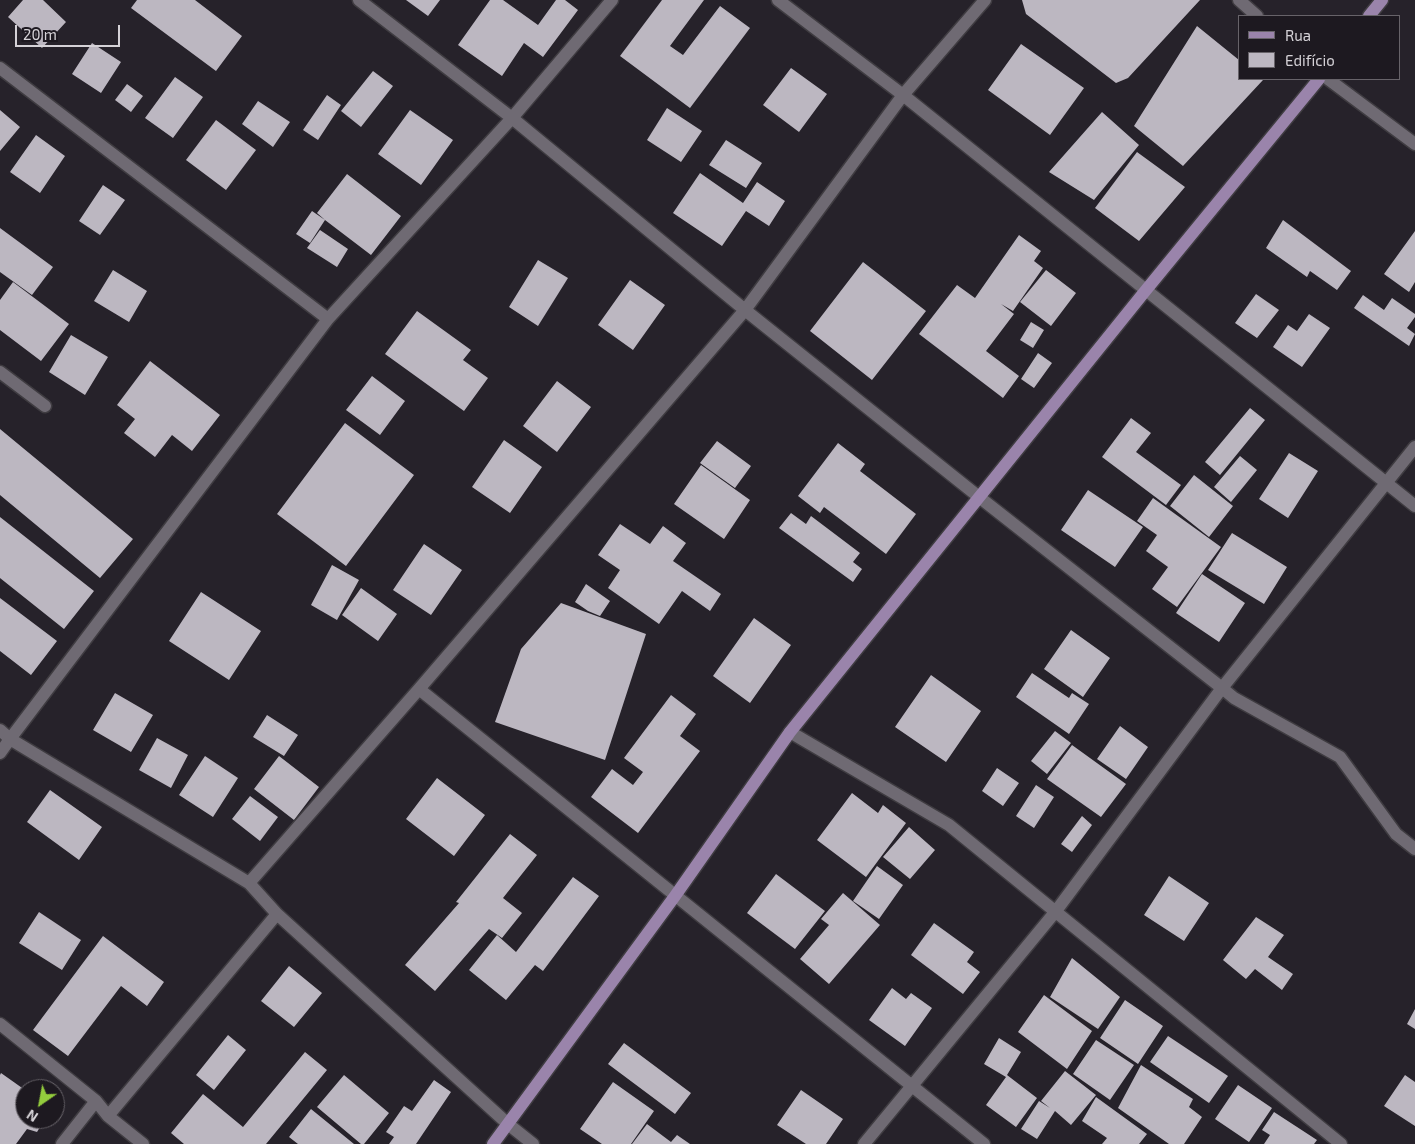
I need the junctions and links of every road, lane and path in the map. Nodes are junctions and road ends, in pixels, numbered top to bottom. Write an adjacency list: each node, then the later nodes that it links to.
1 (359, 0): 13 (street)
2 (612, 0): 13 (street)
3 (778, 0): 12 (street)
4 (984, 0): 12 (street)
5 (1239, 0): 7 (street)
6 (1382, 0): 8 (main road)
7 (1256, 15)
8 (1370, 15)
9 (0, 68): 17 (street)
10 (1318, 80): 15 (main road)
11 (1329, 80): 14 (street)
12 (903, 94): 15 (street); 16 (street)
13 (512, 118): 16 (street); 17 (street)
14 (1415, 144)
15 (1146, 290): 21 (street); 22 (main road)
16 (745, 310): 22 (street); 25 (street)
17 (328, 319): 28 (street)
18 (0, 372): 19 (street)
19 (44, 406)
20 (1415, 447): 21 (street)
21 (1386, 482): 23 (street); 24 (street)
22 (979, 497): 24 (street); 27 (main road)
23 (1415, 506)
24 (1222, 688): 30 (street); 33 (street)
25 (419, 689): 31 (street); 32 (street)
26 (0, 730): 28 (street)
27 (790, 732): 32 (main road); 33 (street)
28 (10, 739): 29 (street); 31 (street)
29 (0, 753)
30 (1415, 849)
31 (249, 883): 34 (street)
32 (675, 896): 36 (street); 39 (main road)
33 (1056, 911): 36 (street); 46 (street)
34 (277, 914): 38 (street); 39 (street)
35 (0, 1024): 37 (street)
36 (911, 1085): 44 (street); 45 (street)
37 (96, 1101): 38 (street); 40 (street)
38 (108, 1116): 41 (street)
39 (508, 1124): 42 (main road); 43 (street)
40 (62, 1144)
41 (143, 1144)
42 (493, 1144)
43 (533, 1144)
44 (864, 1144)
45 (984, 1144)
46 (1341, 1144)

